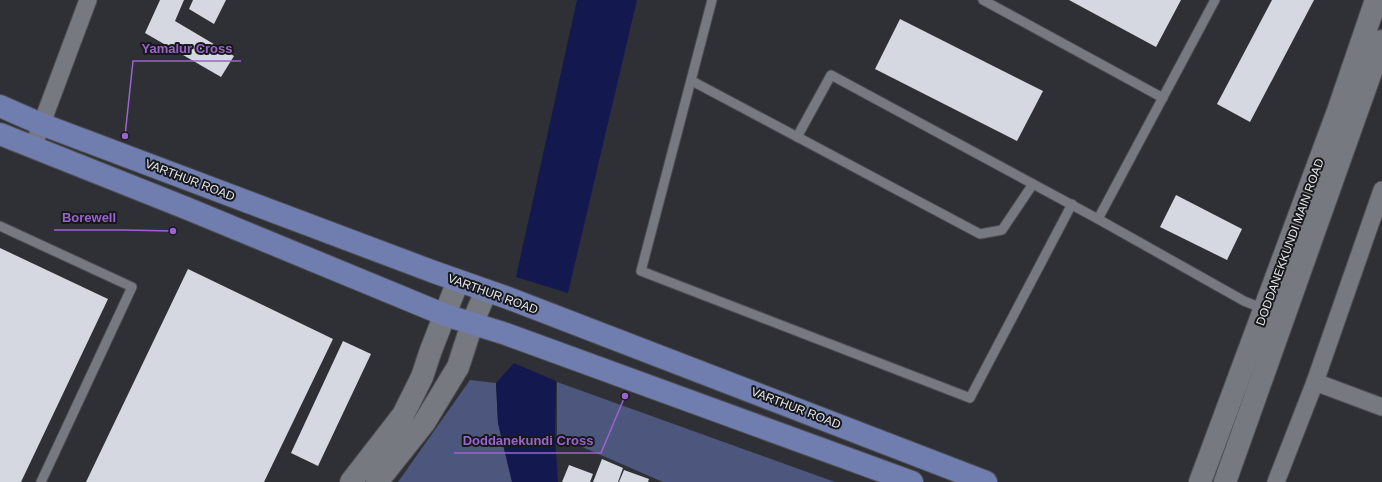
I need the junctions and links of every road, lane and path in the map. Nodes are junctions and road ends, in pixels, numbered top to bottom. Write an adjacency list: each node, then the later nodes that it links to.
1 (88, 0): 10 (street)
2 (712, 0): 7 (lane)
3 (983, 0): 8 (lane)
4 (1215, 0): 8 (lane)
5 (1376, 0): 21 (street, DODDANEKKUNDI MAIN ROAD)
6 (1382, 41): 32 (street, DODDANEKKUNDI MAIN ROAD)
7 (692, 81): 12 (lane); 16 (lane)
8 (1163, 98): 17 (lane)
9 (0, 106): 10 (main road, VARTHUR ROAD)
10 (41, 124): 13 (street); 19 (main road, VARTHUR ROAD)
11 (0, 134): 13 (main road)
12 (797, 137): 14 (lane); 14 (lane)
13 (33, 147): 22 (main road)
14 (1033, 184): 16 (lane)
15 (1382, 190): 24 (street)
16 (1072, 204): 17 (lane)
17 (1098, 219): 21 (lane)
18 (0, 226): 26 (lane)
19 (458, 281): 20 (main road, VARTHUR ROAD); 22 (street)
20 (486, 291): 23 (street); 30 (main road, VARTHUR ROAD)
21 (1264, 310): 31 (street, DODDANEKKUNDI MAIN ROAD)
22 (445, 315): 23 (main road); 27 (street)
23 (472, 324): 28 (street); 29 (main road)
24 (1314, 382): 25 (street); 33 (street)
25 (1382, 407)
26 (41, 482)
27 (351, 482)
28 (377, 482)
29 (912, 482)
30 (986, 482)
31 (1200, 482)
32 (1225, 482)
33 (1276, 482)

